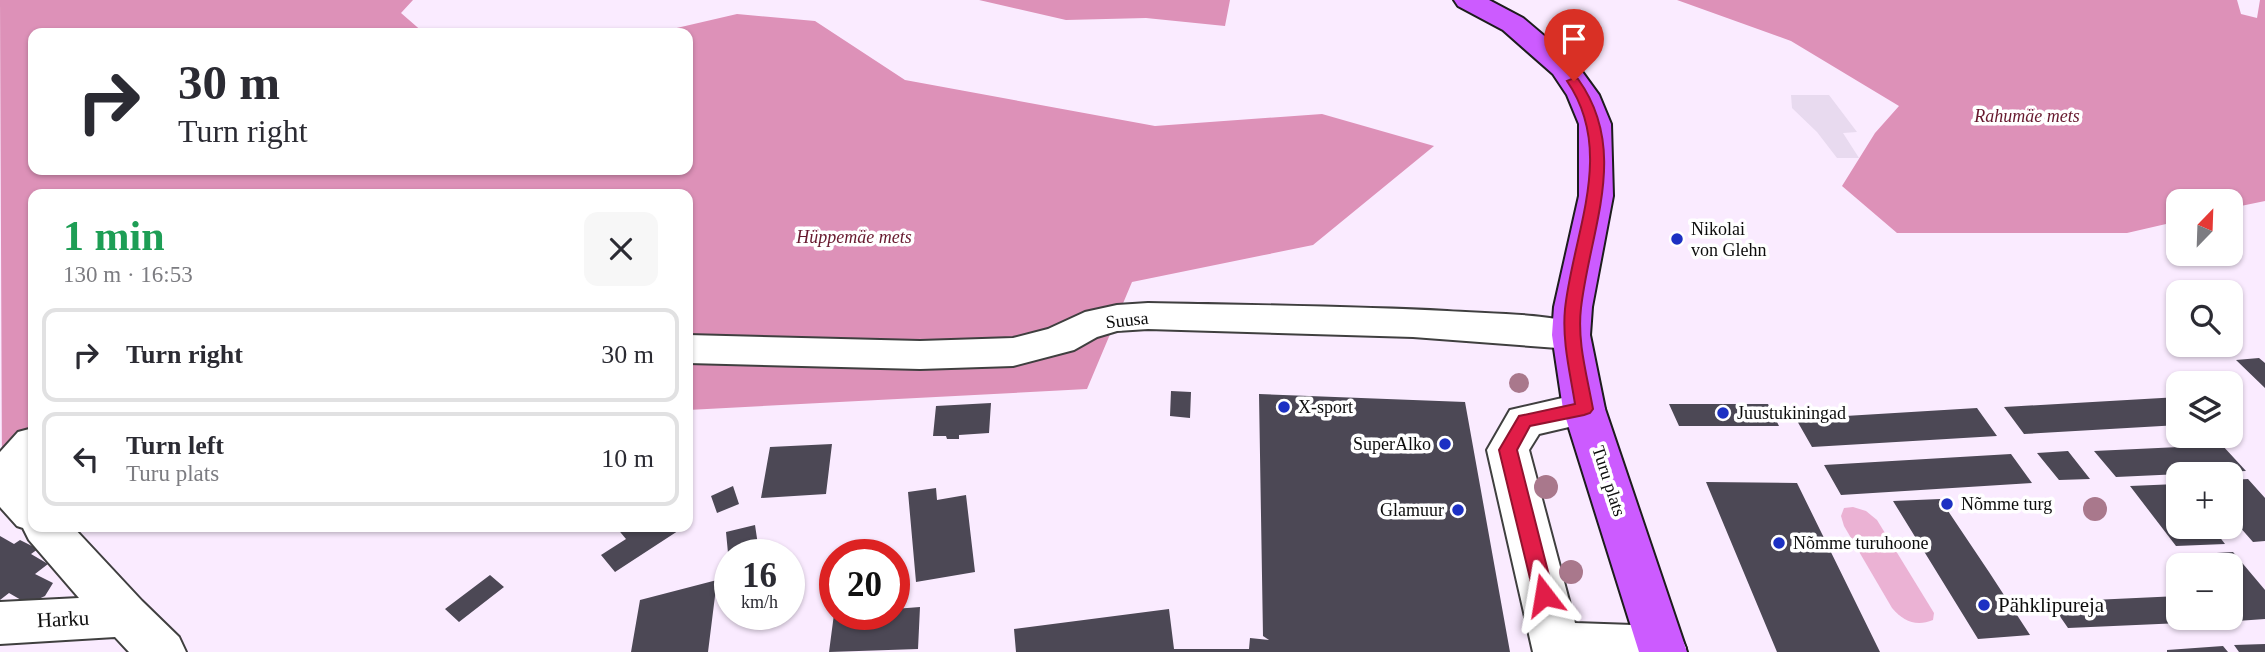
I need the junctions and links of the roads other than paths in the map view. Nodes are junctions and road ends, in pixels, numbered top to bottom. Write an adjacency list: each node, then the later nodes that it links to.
1 (1468, 0): 2 (main road)
2 (1572, 321): 3 (street, Suusa); 4 (main road, Turu plats)
3 (693, 349)
4 (1584, 409): 11 (street); 12 (main road, Turu plats)
5 (28, 449): 6 (street)
6 (1, 479): 7 (street)
7 (28, 508)
8 (49, 532): 9 (street)
9 (125, 616): 10 (street, Harku); 13 (street)
10 (0, 623)
11 (1556, 648): 12 (street)
12 (1663, 650)
13 (162, 652)

